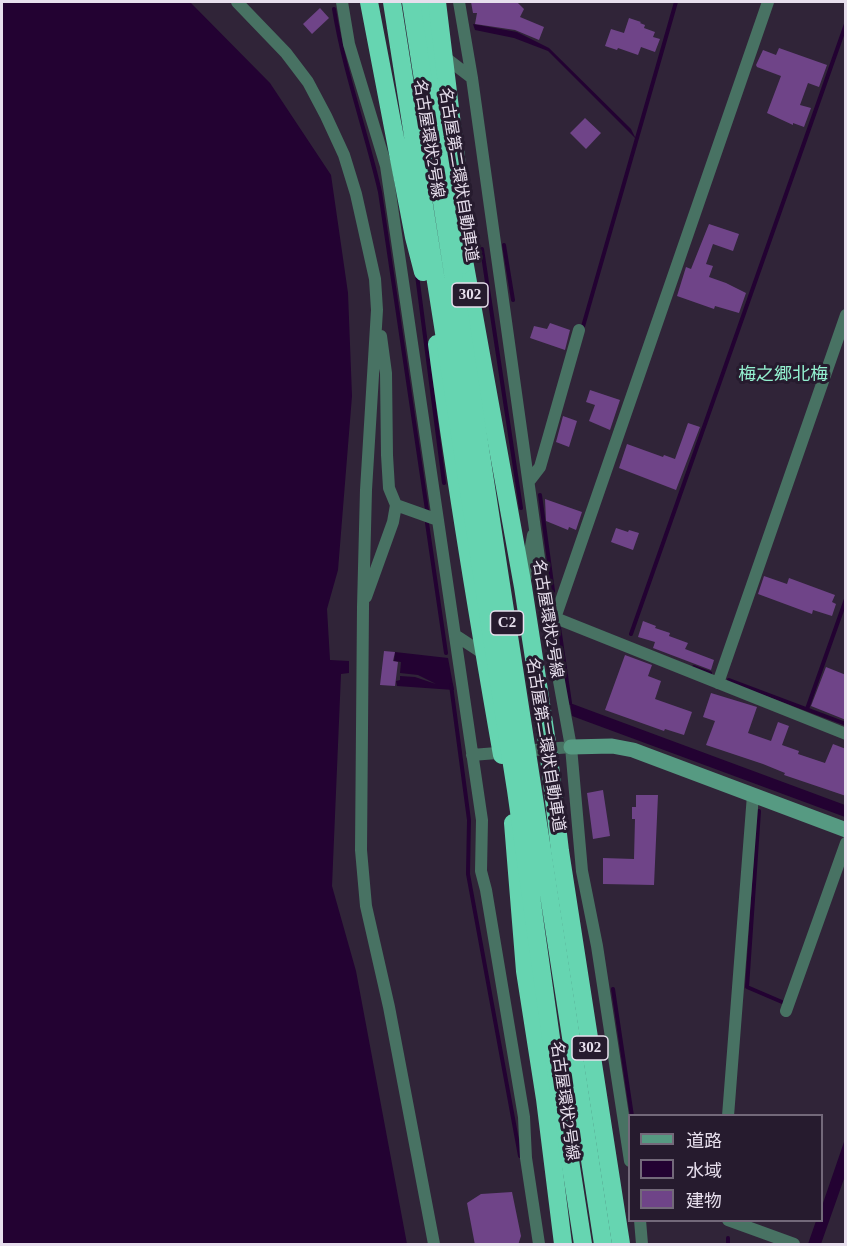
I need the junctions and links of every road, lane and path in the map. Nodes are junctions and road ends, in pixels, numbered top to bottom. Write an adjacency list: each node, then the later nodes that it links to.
1 (237, 2): 13 (street)
2 (342, 2): 21 (street)
3 (369, 2): 17 (highway, bridge)
4 (387, 2): 26 (highway, 名古屋環状2号線 / 302)
5 (392, 2): 17 (highway, C2, bridge)
6 (411, 2): 16 (highway, 名古屋第二環状自動車道 / C2, bridge)
7 (423, 2): 11 (highway, 名古屋環状2号線 / 302)
8 (437, 2): 16 (highway, bridge)
9 (459, 2): 12 (street)
10 (768, 2): 24 (street)
11 (430, 46): 12 (street); 22 (highway, 名古屋環状2号線 / 302)
12 (472, 78): 18 (street)
13 (377, 310): 19 (street); 23 (street)
14 (846, 315): 27 (street)
15 (579, 330): 18 (street)
16 (466, 359): 47 (highway, 名古屋第二環状自動車道 / C2, bridge)
17 (450, 372): 46 (highway, C2, bridge)
18 (530, 480): 20 (street)
19 (396, 505): 21 (street); 23 (street)
20 (534, 513): 22 (street); 24 (street)
21 (438, 520): 25 (street)
22 (523, 587): 30 (highway, 名古屋環状2号線 / 302)
23 (363, 607): 43 (street)
24 (551, 616): 27 (street); 29 (street)
25 (455, 635): 26 (street); 32 (street)
26 (484, 654): 31 (highway, 名古屋環状2号線 / 302)
27 (718, 684): 28 (street)
28 (846, 734)
29 (571, 747): 30 (street); 33 (street); 37 (street)
30 (548, 749): 31 (street); 36 (highway, 名古屋環状2号線 / 302)
31 (501, 752): 32 (street); 45 (highway, 名古屋環状2号線 / 302)
32 (472, 755): 44 (street)
33 (753, 795): 34 (street); 39 (street)
34 (846, 830)
35 (846, 843): 38 (street)
36 (560, 851): 37 (street); 48 (highway, 名古屋環状2号線 / 302)
37 (582, 871): 40 (street)
38 (786, 1011)
39 (728, 1114)
40 (628, 1148)
41 (640, 1222): 49 (street)
42 (731, 1222): 50 (street)
43 (434, 1245)
44 (539, 1245)
45 (563, 1245)
46 (583, 1245)
47 (603, 1245)
48 (621, 1245)
49 (642, 1245)
50 (794, 1245)

